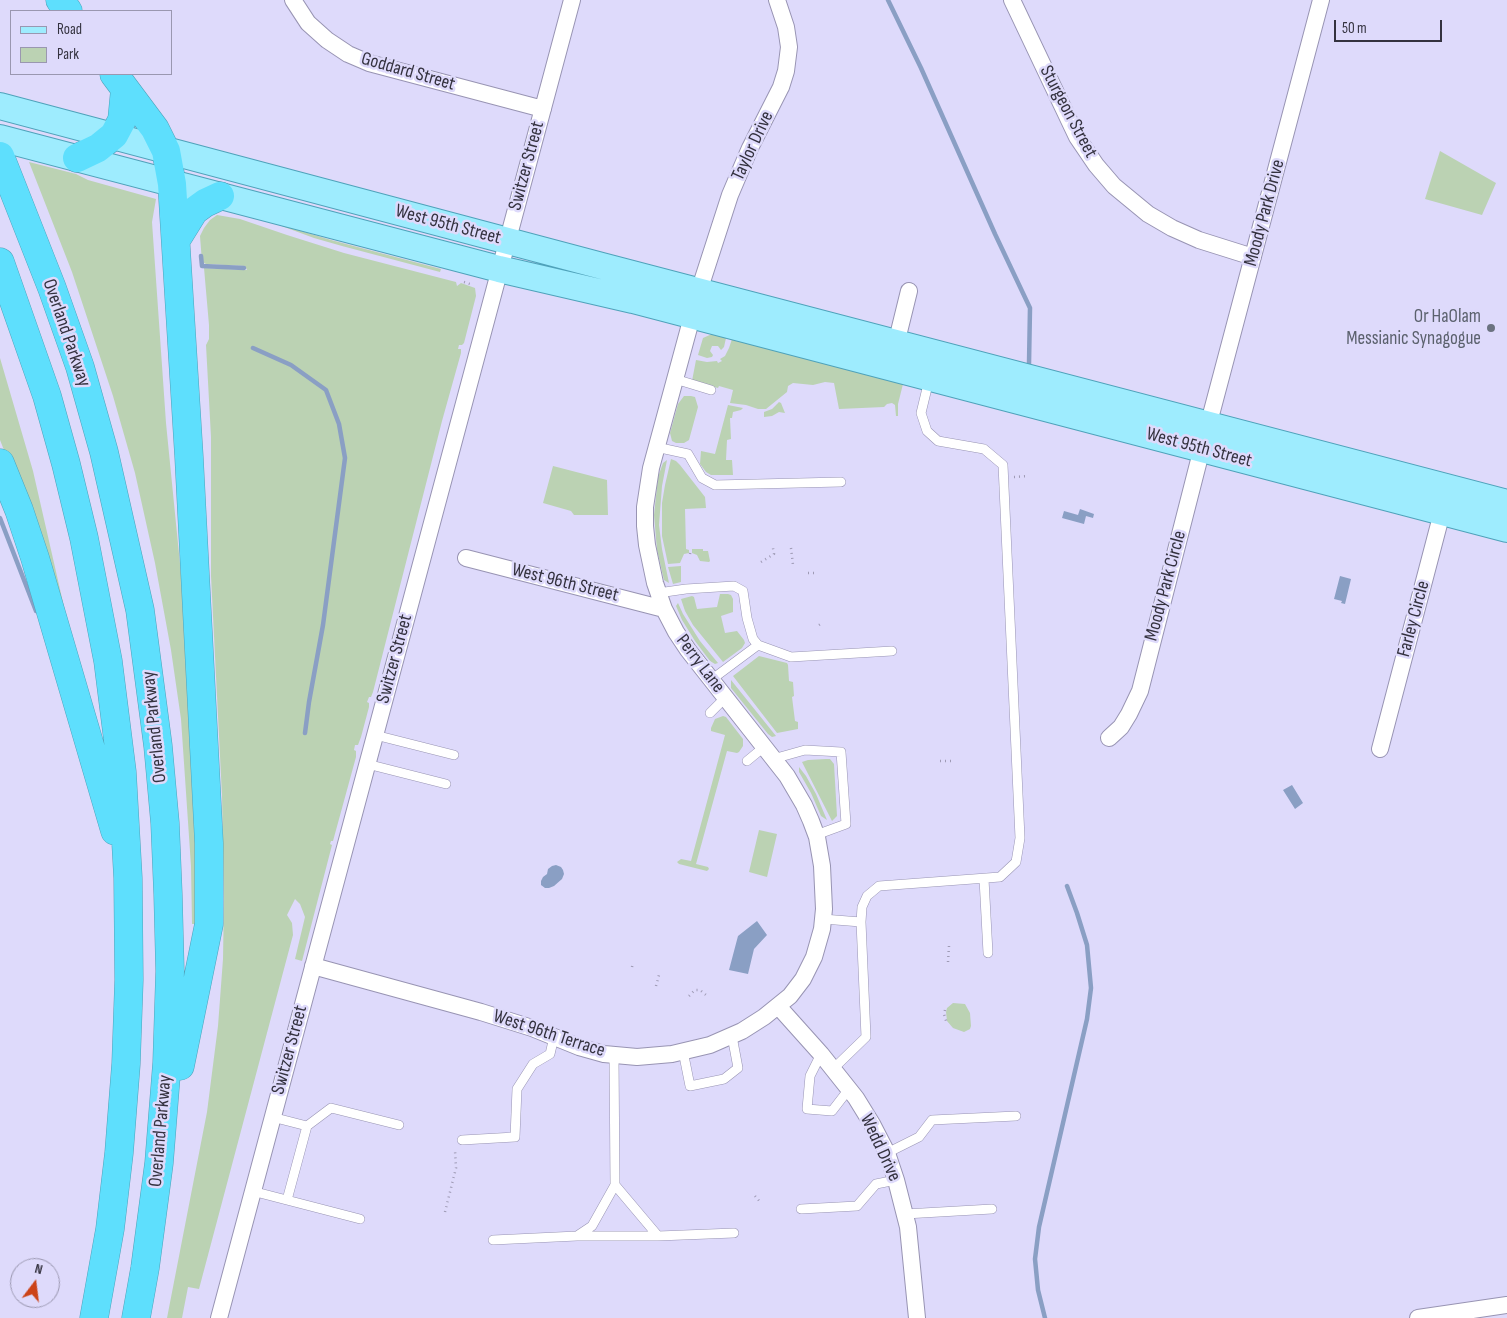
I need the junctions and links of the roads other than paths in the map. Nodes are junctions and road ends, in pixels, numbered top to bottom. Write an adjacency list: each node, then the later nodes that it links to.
1 (293, 0): 8 (street, Goddard Street)
2 (572, 0): 8 (street, Switzer Street)
3 (777, 0): 21 (street, Taylor Drive)
4 (1012, 0): 18 (street, Sturgeon Street)
5 (1321, 0): 18 (street, Moody Park Drive)
6 (119, 82): 9 (highway); 11 (highway)
7 (0, 106): 9 (main road, West 95th Street)
8 (543, 109): 17 (street, Switzer Street)
9 (114, 136): 11 (main road, West 95th Street); 13 (highway)
10 (0, 138): 13 (main road, West 95th Street)
11 (166, 151): 14 (highway); 17 (main road, West 95th Street)
12 (0, 156): 72 (highway, Overland Parkway)
13 (74, 157): 14 (main road, West 95th Street)
14 (172, 184): 15 (main road, West 95th Street); 16 (highway)
15 (220, 196): 16 (highway); 20 (main road, West 95th Street)
16 (176, 240): 72 (highway)
17 (507, 240): 20 (street, Switzer Street); 21 (main road, West 95th Street)
18 (1253, 257): 28 (street, Moody Park Drive)
19 (0, 262): 52 (highway, Overland Parkway)
20 (499, 269): 23 (main road, West 95th Street); 43 (street, Switzer Street)
21 (699, 291): 23 (street, Perry Lane); 24 (main road, West 95th Street)
22 (909, 291): 24 (street)
23 (692, 316): 24 (main road, West 95th Street); 26 (street, Perry Lane)
24 (893, 355): 25 (main road, West 95th Street)
25 (933, 366): 28 (main road, West 95th Street); 53 (lane)
26 (675, 379): 27 (lane); 29 (street, Perry Lane)
27 (711, 390)
28 (1205, 437): 32 (main road, West 95th Street); 44 (street, Moody Park Circle)
29 (656, 447): 31 (lane); 36 (street, Perry Lane)
30 (0, 463): 52 (highway)
31 (842, 482)
32 (1446, 500): 33 (main road, West 95th Street); 34 (main road, West 95th Street); 45 (street, Farley Circle)
33 (1507, 503)
34 (1507, 529)
35 (466, 558): 37 (street, West 96th Street)
36 (658, 593): 37 (street, Perry Lane); 38 (lane)
37 (664, 609): 40 (street, Perry Lane)
38 (758, 645): 39 (lane); 40 (lane)
39 (892, 651)
40 (711, 680): 41 (street, Perry Lane)
41 (725, 698): 42 (lane); 46 (street, Perry Lane)
42 (710, 714)
43 (375, 734): 47 (lane); 49 (street, Switzer Street)
44 (1108, 738)
45 (1380, 749)
46 (769, 753): 48 (lane); 51 (street, Perry Lane); 51 (lane)
47 (454, 755)
48 (747, 761)
49 (368, 764): 50 (lane); 57 (street, Switzer Street)
50 (446, 784)
51 (816, 835): 54 (street, Perry Lane)
52 (128, 878): 86 (highway, Overland Parkway)
53 (984, 879): 55 (lane); 56 (lane)
54 (823, 919): 55 (lane); 58 (street, Perry Lane)
55 (861, 922): 64 (lane)
56 (988, 953)
57 (313, 966): 60 (street, West 96th Terrace); 67 (street, Switzer Street)
58 (778, 1006): 59 (street, West 96th Terrace); 62 (street, Wedd Drive)
59 (732, 1036): 61 (street, West 96th Terrace); 61 (lane)
60 (554, 1037): 63 (street, West 96th Terrace); 70 (lane)
61 (683, 1051): 63 (street, West 96th Terrace)
62 (821, 1054): 64 (street, Wedd Drive); 65 (lane)
63 (614, 1055): 74 (lane)
64 (833, 1069): 65 (street, Wedd Drive)
65 (849, 1090): 71 (street, Wedd Drive)
66 (1016, 1116): 71 (lane)
67 (272, 1117): 69 (lane); 75 (street, Switzer Street)
68 (399, 1125): 69 (lane)
69 (307, 1126): 76 (lane)
70 (459, 1141)
71 (886, 1153): 73 (street, Wedd Drive)
72 (159, 1163): 87 (highway, Overland Parkway)
73 (896, 1180): 77 (lane); 79 (street, Wedd Drive)
74 (615, 1185): 82 (lane); 83 (lane)
75 (252, 1191): 76 (lane); 88 (street, Switzer Street)
76 (287, 1200): 80 (lane)
77 (801, 1209)
78 (992, 1209): 79 (lane)
79 (906, 1214): 89 (street, Wedd Drive)
80 (360, 1219)
81 (734, 1233): 83 (lane)
82 (577, 1236): 83 (lane); 84 (lane)
83 (658, 1236)
84 (493, 1240)
85 (1507, 1305): 90 (street)
86 (94, 1318)
87 (136, 1318)
88 (219, 1318)
89 (917, 1318)
90 (1418, 1318)

